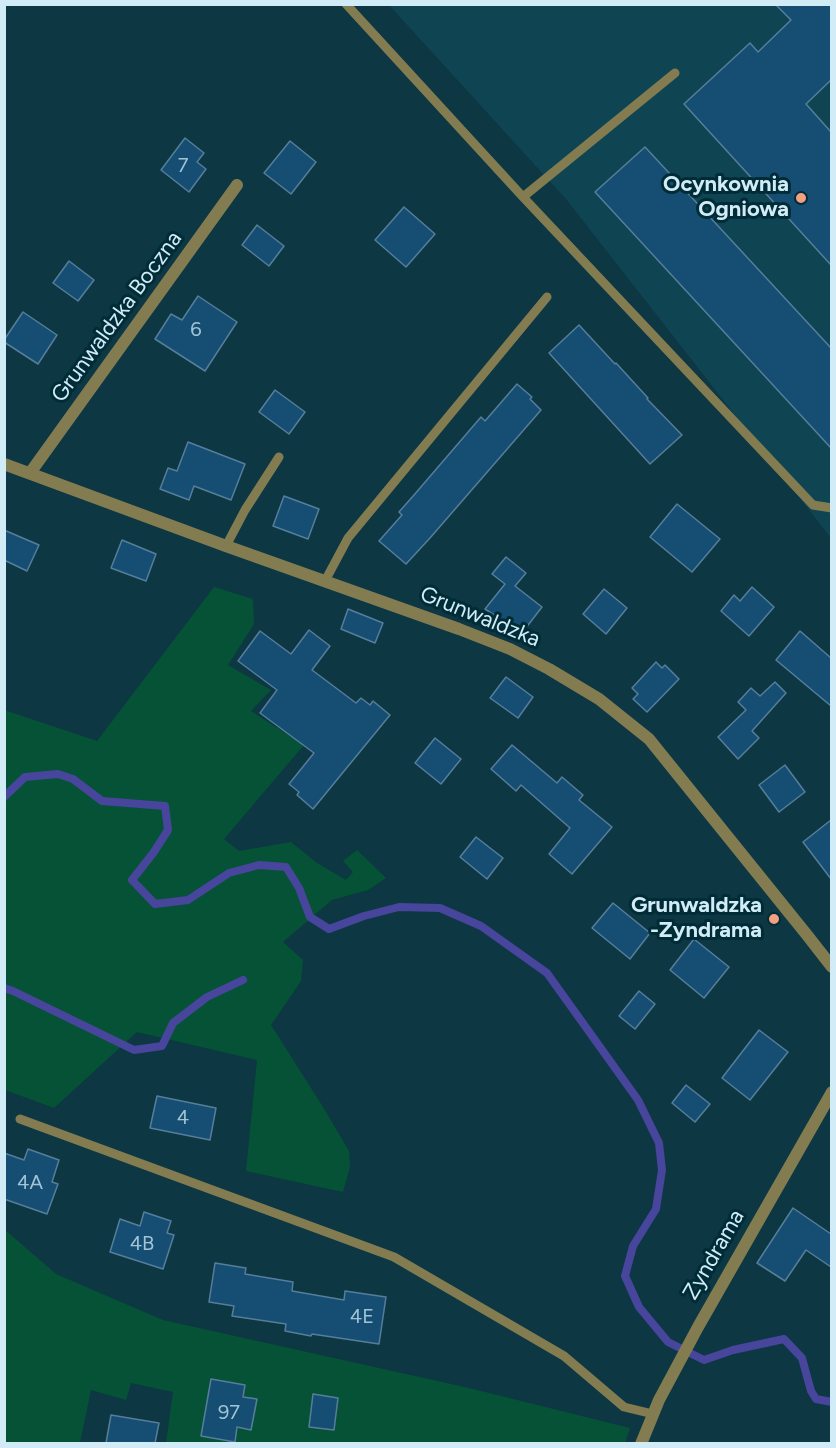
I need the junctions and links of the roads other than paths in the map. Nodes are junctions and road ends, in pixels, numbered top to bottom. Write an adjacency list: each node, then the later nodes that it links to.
1 (346, 4): 4 (lane)
2 (675, 73): 4 (lane)
3 (237, 185): 8 (street, Grunwaldzka Boczna)
4 (523, 197): 9 (lane)
5 (547, 297): 12 (lane)
6 (279, 457): 11 (lane)
7 (4, 464): 8 (street, Grunwaldzka)
8 (30, 473): 11 (street, Grunwaldzka)
9 (830, 508): 10 (lane)
10 (831, 518)
11 (226, 546): 12 (street, Grunwaldzka)
12 (325, 581): 13 (street, Grunwaldzka)
13 (831, 967)
14 (831, 1092): 16 (street, Zyndrama)
15 (21, 1119): 16 (lane)
16 (653, 1414): 17 (street, Zyndrama)
17 (641, 1443)

